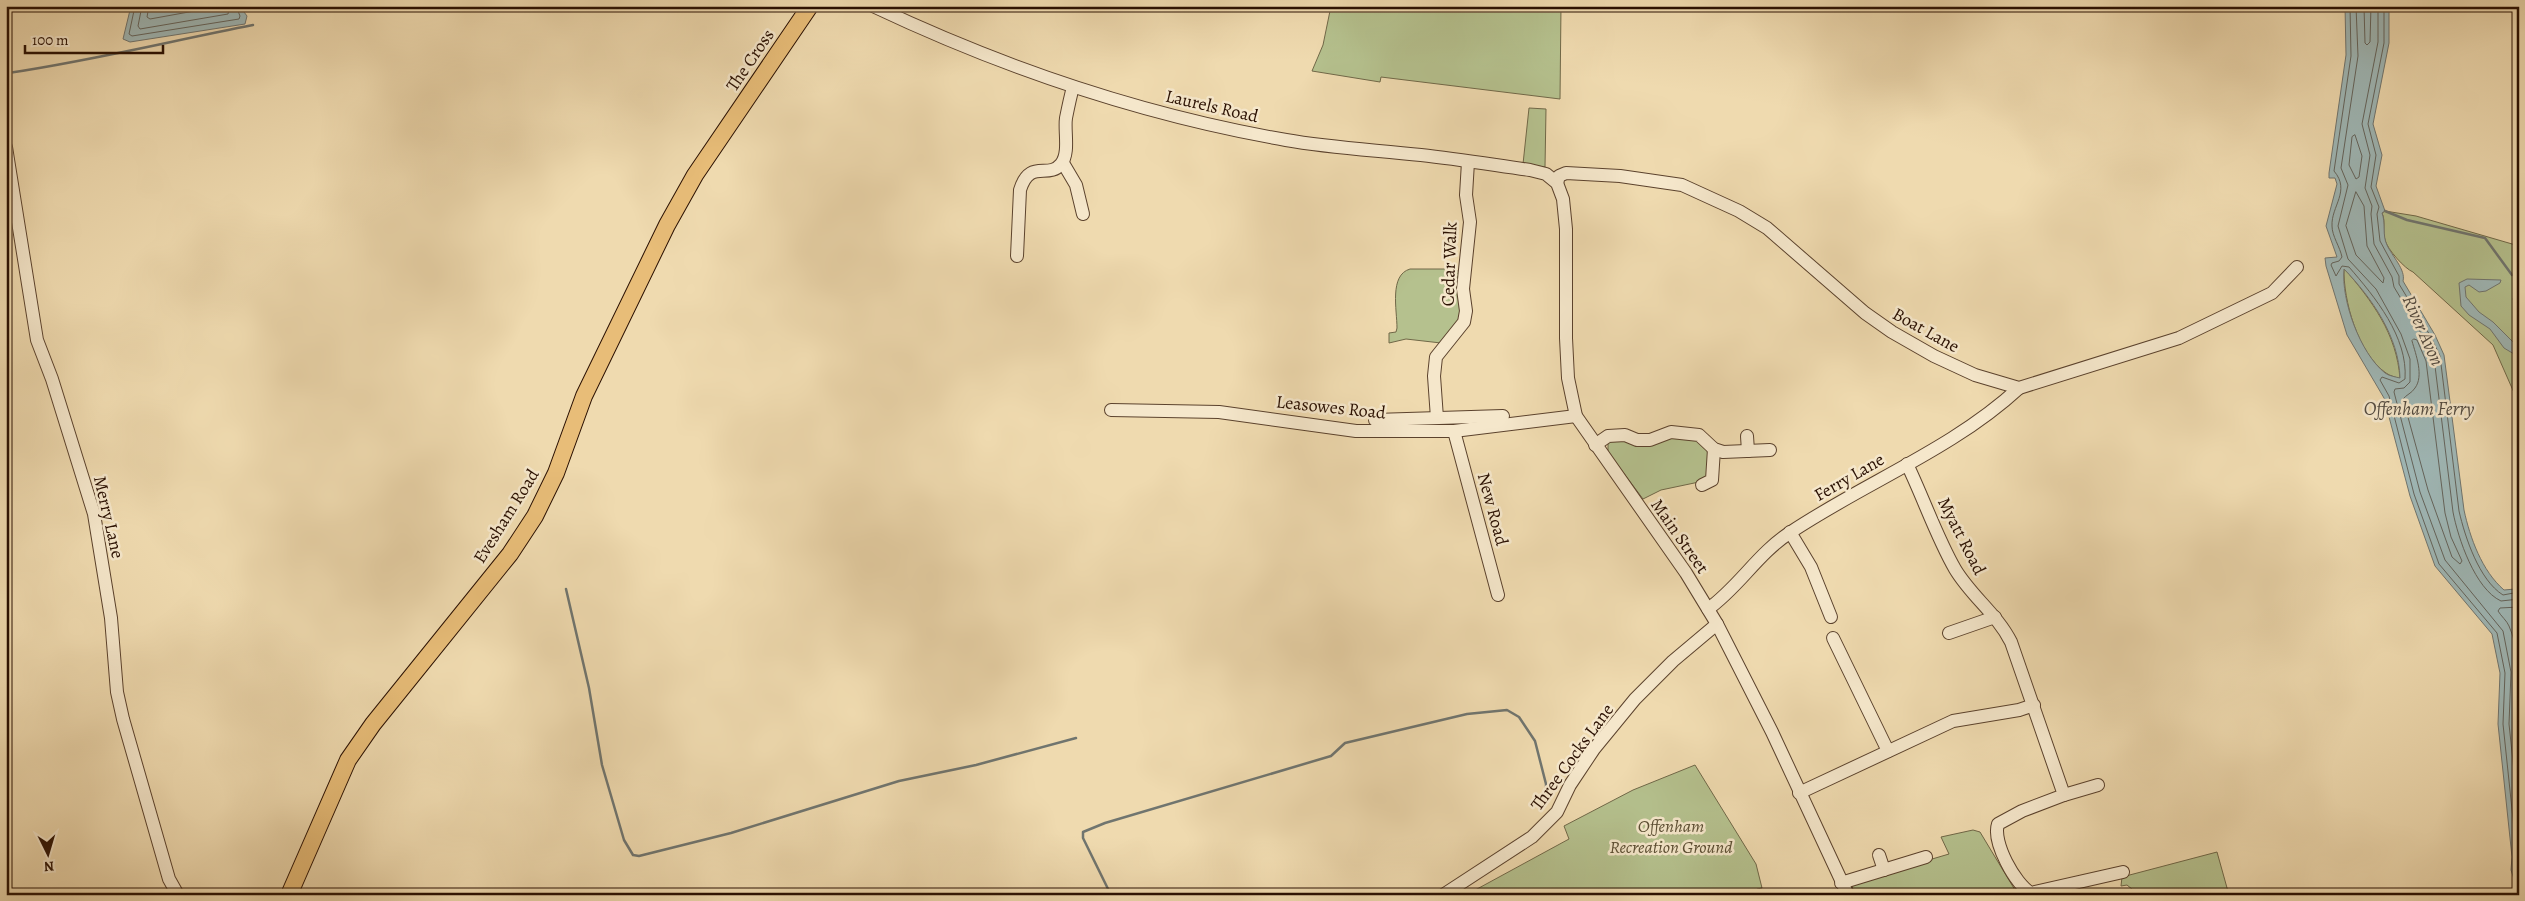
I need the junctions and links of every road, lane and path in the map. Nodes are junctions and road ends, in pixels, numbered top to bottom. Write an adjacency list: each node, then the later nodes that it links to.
1 (810, 6): 4 (main road, The Cross)
2 (873, 6): 3 (street, Laurels Road)
3 (1072, 87): 6 (street, Laurels Road); 7 (street)
4 (723, 136): 46 (main road, Evesham Road)
5 (6, 147): 45 (street, Merry Lane)
6 (1468, 162): 8 (street, Laurels Road); 16 (street, Cedar Walk)
7 (1062, 163): 9 (street); 10 (street)
8 (1557, 183): 12 (street, Boat Lane); 15 (street, Main Street)
9 (1083, 214)
10 (1017, 256)
11 (2297, 267): 12 (street)
12 (2019, 388): 24 (street, Ferry Lane)
13 (1111, 410): 18 (street, Leasowes Road)
14 (1503, 416): 16 (street)
15 (1576, 416): 18 (street, Leasowes Road); 20 (street, Main Street)
16 (1437, 418): 17 (street)
17 (1375, 420)
18 (1454, 431): 27 (street, New Road)
19 (1748, 436): 23 (street)
20 (1595, 445): 21 (street); 28 (street, Main Street)
21 (1714, 449): 23 (street); 25 (street)
22 (1770, 450): 23 (street)
23 (1748, 451)
24 (1907, 464): 26 (street, Ferry Lane); 30 (street, Myatt Road)
25 (1712, 483)
26 (1790, 532): 28 (street, Ferry Lane); 29 (street)
27 (1498, 595)
28 (1708, 609): 31 (street, Main Street)
29 (1831, 617)
30 (1995, 617): 32 (street); 34 (street, Myatt Road)
31 (1717, 624): 37 (street, Main Street); 47 (street, Three Cocks Lane)
32 (1948, 633)
33 (1833, 638): 35 (street)
34 (2034, 705): 35 (street); 38 (street, Myatt Road)
35 (1888, 751): 37 (street)
36 (2098, 785): 38 (street)
37 (1799, 793): 43 (street, Main Street)
38 (2064, 795): 44 (street)
39 (1879, 855): 41 (street)
40 (1926, 857): 41 (street)
41 (1884, 870): 43 (street)
42 (2123, 872): 44 (street)
43 (1841, 882): 48 (street, Main Street)
44 (2031, 894)
45 (178, 895)
46 (289, 895)
47 (1443, 895)
48 (1848, 895)

